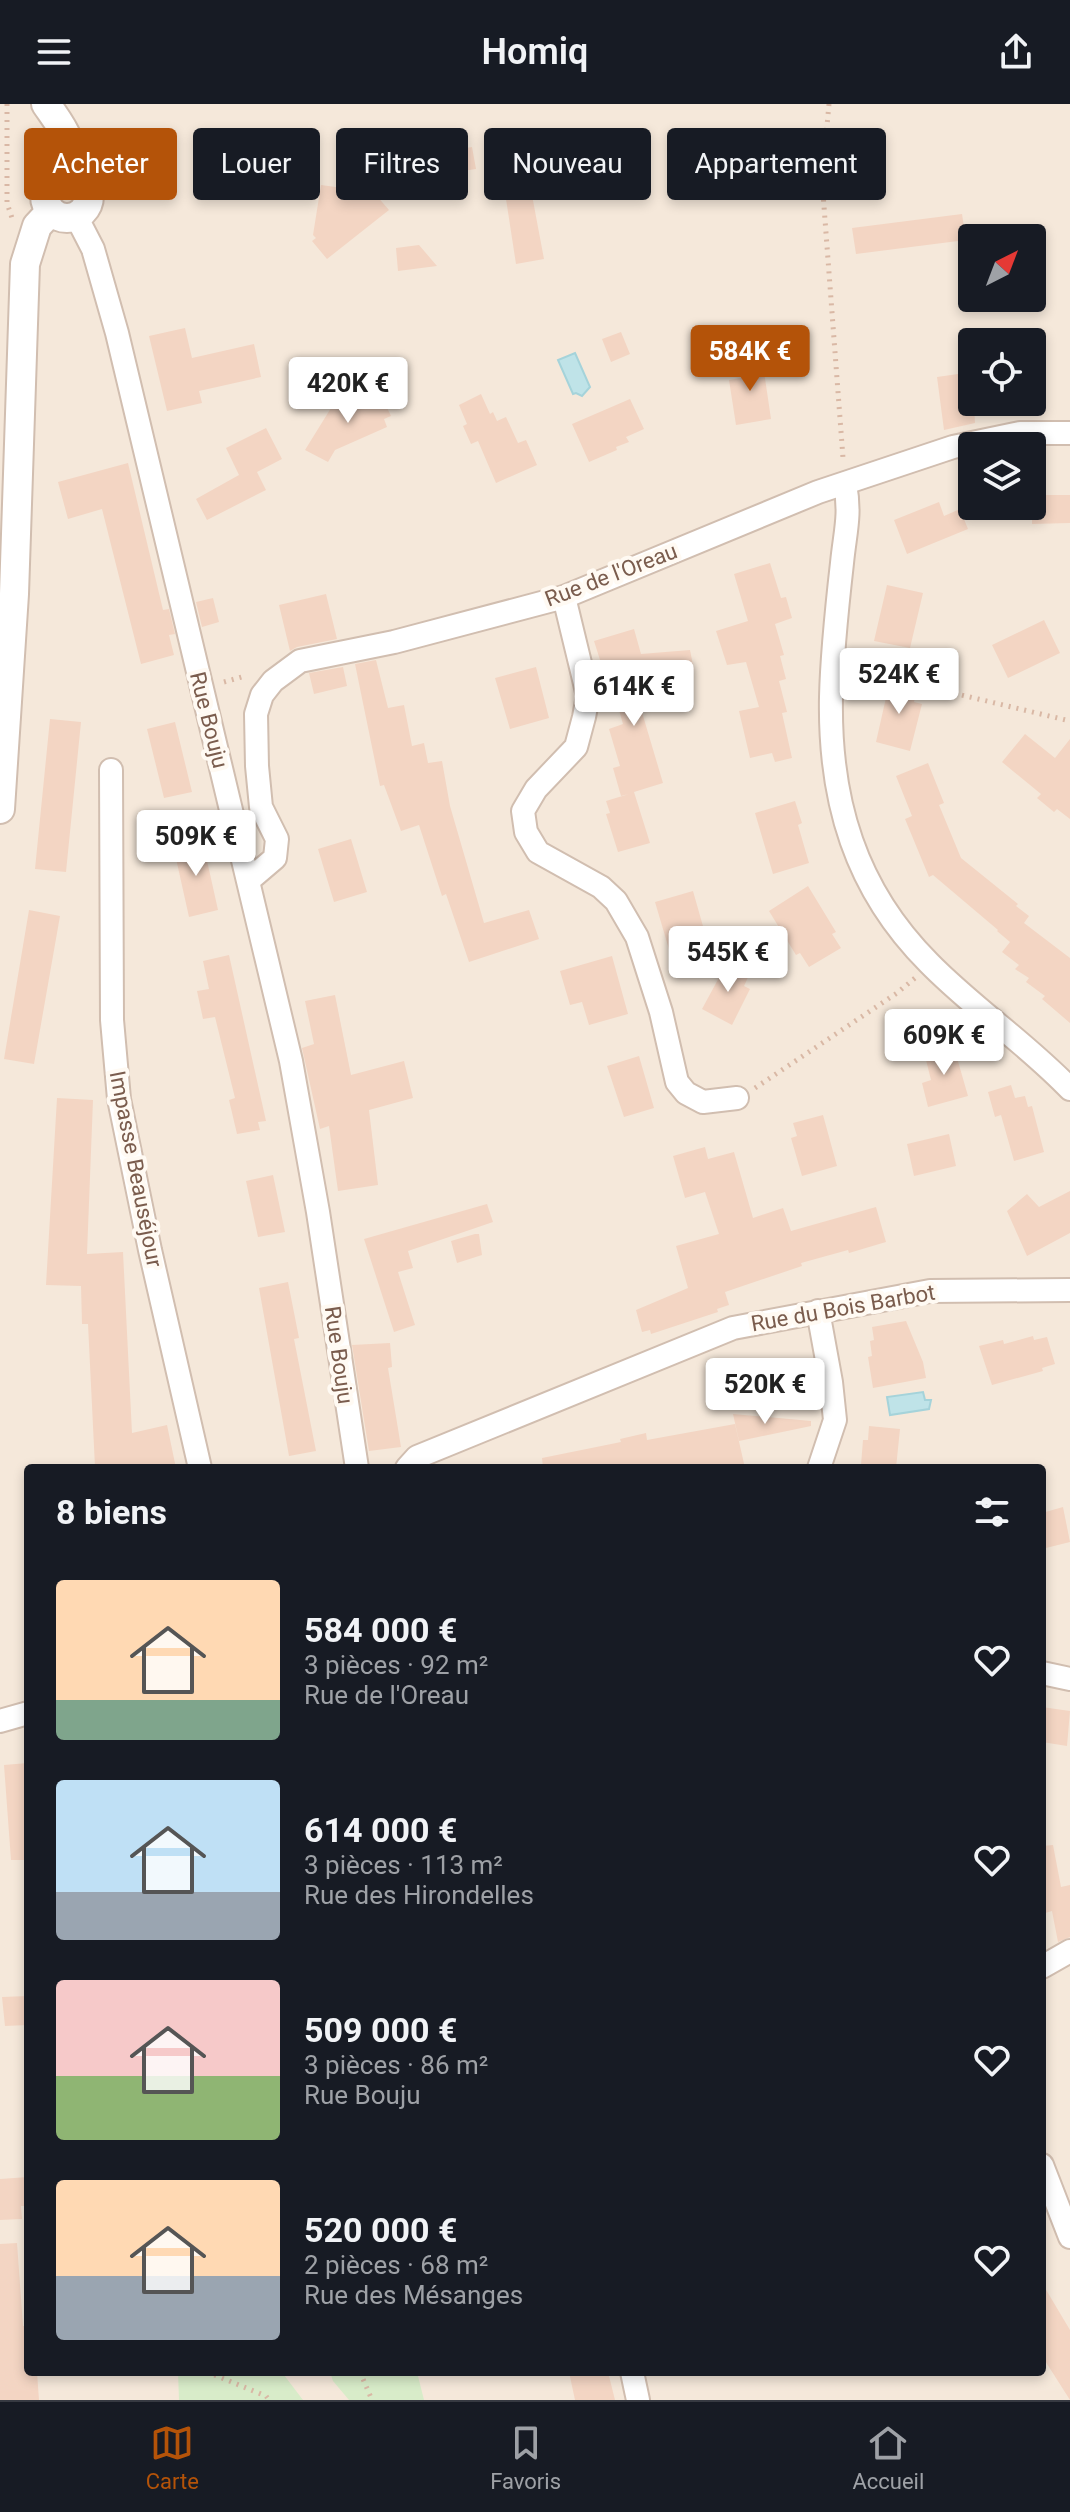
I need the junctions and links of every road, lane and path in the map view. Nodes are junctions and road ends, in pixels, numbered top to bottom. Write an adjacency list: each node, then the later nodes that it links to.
1 (7, 104): 5 (path)
2 (46, 104): 4 (street)
3 (829, 104): 7 (path)
4 (64, 214): 5 (street); 15 (street, Rue Bouju)
5 (30, 243): 14 (street)
6 (1070, 433): 7 (street, Rue de l'Oreau)
7 (845, 484): 8 (street, Rue de l'Oreau); 9 (street)
8 (564, 597): 15 (street, Rue de l'Oreau); 18 (street)
9 (834, 664): 12 (path); 16 (street)
10 (245, 676): 11 (path)
11 (217, 683)
12 (1070, 721)
13 (111, 770): 21 (street, Impasse Beauséjour)
14 (0, 809)
15 (248, 881): 22 (street, Rue Bouju)
16 (930, 965): 17 (street); 18 (path)
17 (1070, 1089)
18 (737, 1098)
19 (1070, 1290): 20 (street, Rue du Bois Barbot)
20 (818, 1311): 23 (street, Rue du Bois Barbot); 24 (street)
21 (199, 1464)
22 (356, 1464)
23 (411, 1464)
24 (820, 1464)
25 (1046, 1674): 26 (street)
26 (1070, 1679)
27 (24, 1714): 28 (street)
28 (0, 1721)
29 (1070, 1951): 30 (street)
30 (1046, 1965)
31 (1046, 2175): 32 (street)
32 (1070, 2237)
33 (217, 2376): 36 (path)
34 (362, 2376): 37 (path)
35 (633, 2376): 38 (street)
36 (269, 2400)
37 (372, 2400)
38 (638, 2400)

